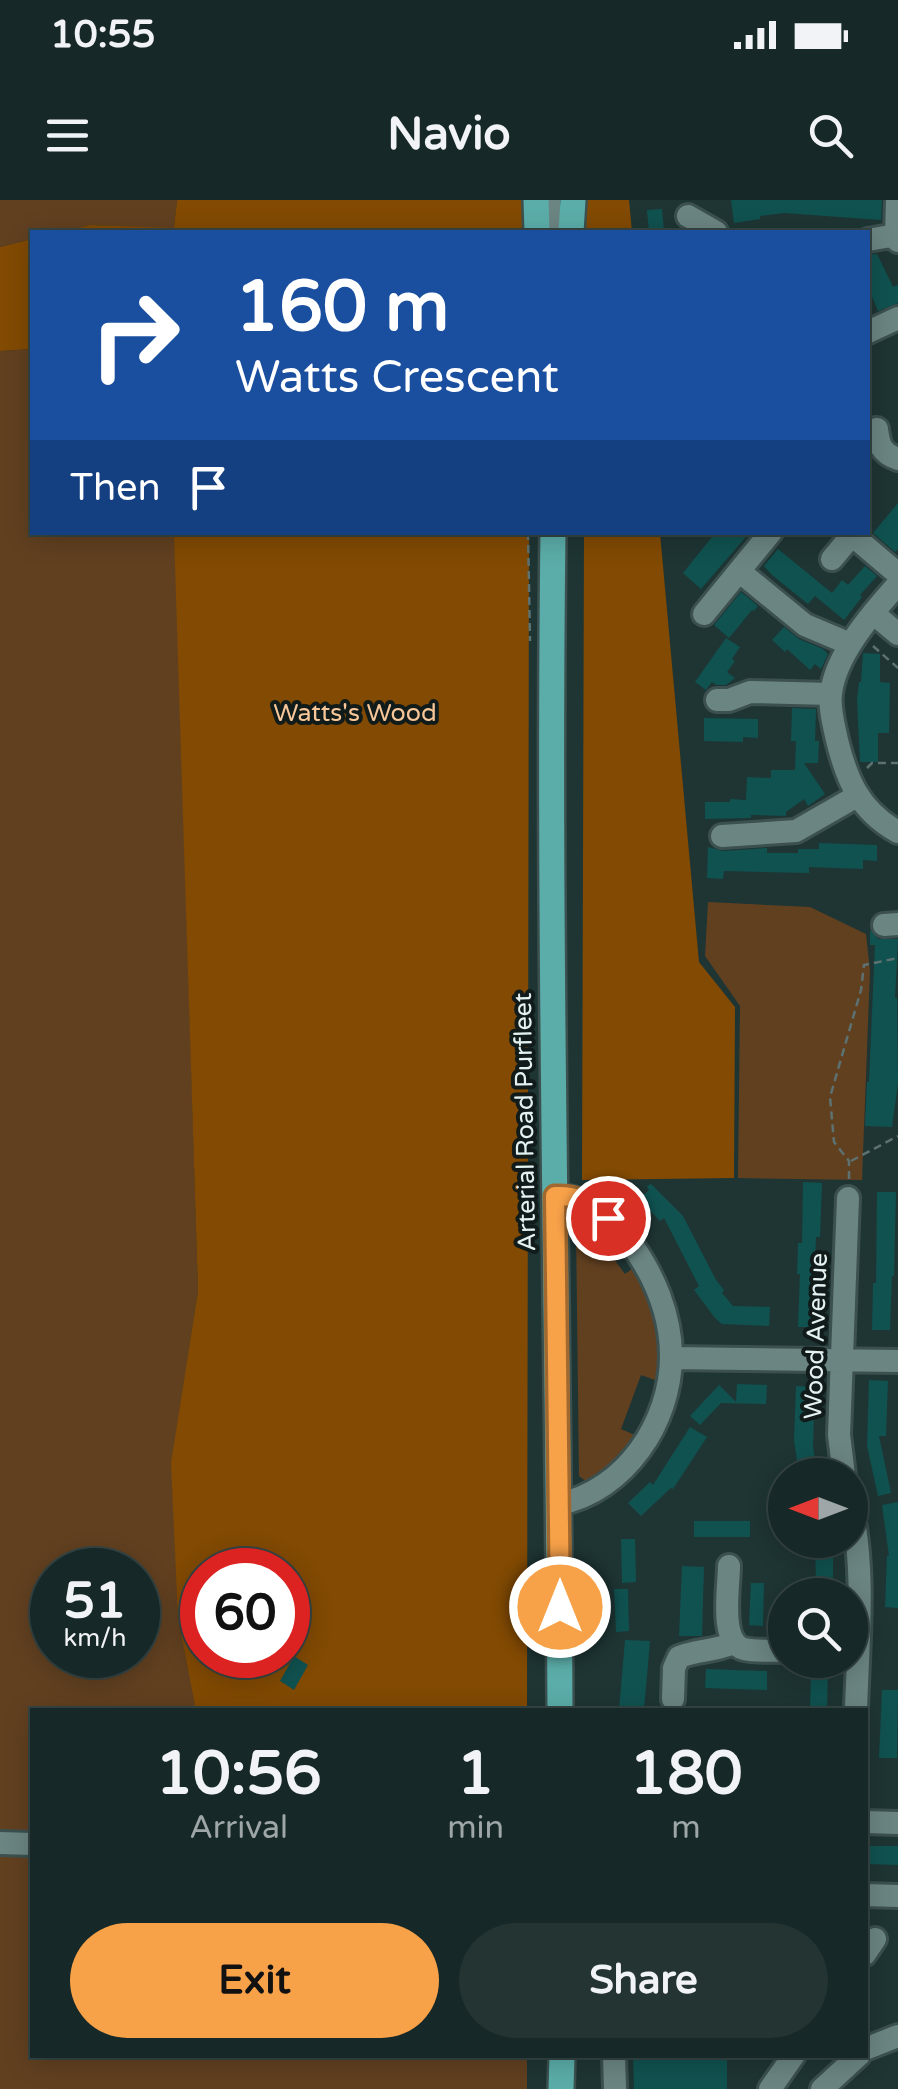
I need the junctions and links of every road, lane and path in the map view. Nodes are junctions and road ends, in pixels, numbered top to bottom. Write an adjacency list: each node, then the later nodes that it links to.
1 (536, 200): 6 (main road)
2 (550, 200): 7 (street)
3 (573, 200): 8 (main road)
4 (897, 200): 10 (street)
5 (688, 216): 9 (street)
6 (537, 230)
7 (549, 230)
8 (571, 230)
9 (712, 230)
10 (897, 238): 11 (street)
11 (870, 240)
12 (898, 318): 13 (street)
13 (870, 331)
14 (877, 428): 15 (street)
15 (898, 459)
16 (552, 535): 36 (main road, Arterial Road Purfleet)
17 (768, 535): 19 (street)
18 (832, 559): 20 (street)
19 (739, 570): 23 (street); 25 (street)
20 (898, 574)
21 (898, 584): 22 (street)
22 (873, 613): 24 (street); 25 (street)
23 (704, 614)
24 (898, 634)
25 (854, 640): 26 (path); 27 (street)
26 (898, 668)
27 (831, 694): 28 (street); 30 (street)
28 (717, 700)
29 (898, 764): 30 (path)
30 (854, 789): 31 (street); 32 (street)
31 (898, 832)
32 (722, 836)
33 (898, 958): 35 (path)
34 (898, 1136): 35 (path)
35 (849, 1162): 37 (path)
36 (555, 1196): 38 (street); 42 (main road, Arterial Road Purfleet)
37 (848, 1198): 39 (street, Wood Avenue)
38 (671, 1358): 39 (street); 42 (street)
39 (842, 1359): 40 (street); 41 (street, Wood Avenue)
40 (898, 1361)
41 (842, 1458)
42 (559, 1504): 48 (main road, Arterial Road Purfleet)
43 (730, 1566): 44 (street)
44 (734, 1643): 45 (street); 47 (street)
45 (768, 1650)
46 (855, 1678): 49 (street)
47 (674, 1699)
48 (560, 1708)
49 (856, 1708)
50 (868, 1822): 51 (street)
51 (898, 1823)
52 (0, 1842): 53 (street)
53 (30, 1844)
54 (868, 1896): 55 (street)
55 (898, 1896)
56 (898, 2036): 57 (street)
57 (868, 2048)
58 (562, 2058): 62 (main road)
59 (614, 2058): 63 (street)
60 (856, 2058): 65 (street)
61 (782, 2072): 64 (street)
62 (561, 2089)
63 (614, 2089)
64 (810, 2089)
65 (822, 2089)

